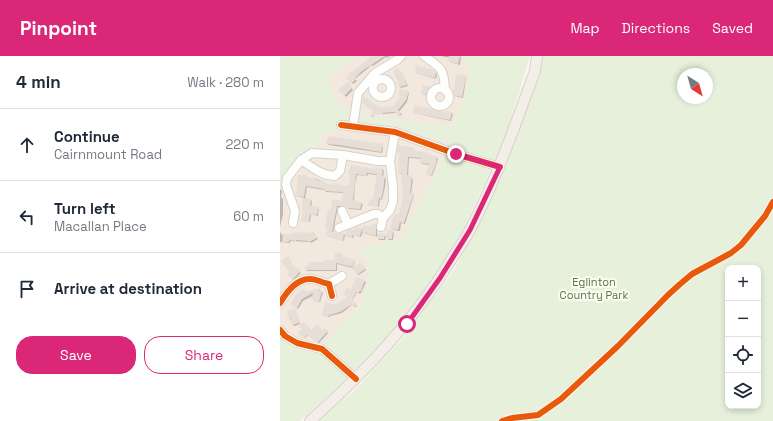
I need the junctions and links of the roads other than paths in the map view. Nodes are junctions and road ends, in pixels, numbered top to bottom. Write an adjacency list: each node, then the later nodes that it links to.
1 (401, 56): 6 (street)
2 (424, 56): 4 (street)
3 (537, 56): 11 (main road)
4 (445, 90)
5 (341, 125): 6 (street)
6 (353, 126): 7 (street)
7 (395, 132): 10 (street); 11 (street)
8 (343, 155): 9 (street); 9 (street); 10 (street)
9 (301, 160): 14 (street)
10 (390, 162): 13 (street)
11 (500, 167): 23 (main road)
12 (342, 211): 15 (street)
13 (383, 218): 15 (street); 16 (street)
14 (293, 222)
15 (348, 224): 17 (street)
16 (381, 227)
17 (338, 228)
18 (342, 276): 19 (street)
19 (329, 284): 20 (street); 21 (street)
20 (332, 296)
21 (280, 303)
22 (280, 330): 23 (street)
23 (356, 379): 24 (main road)
24 (310, 421)

